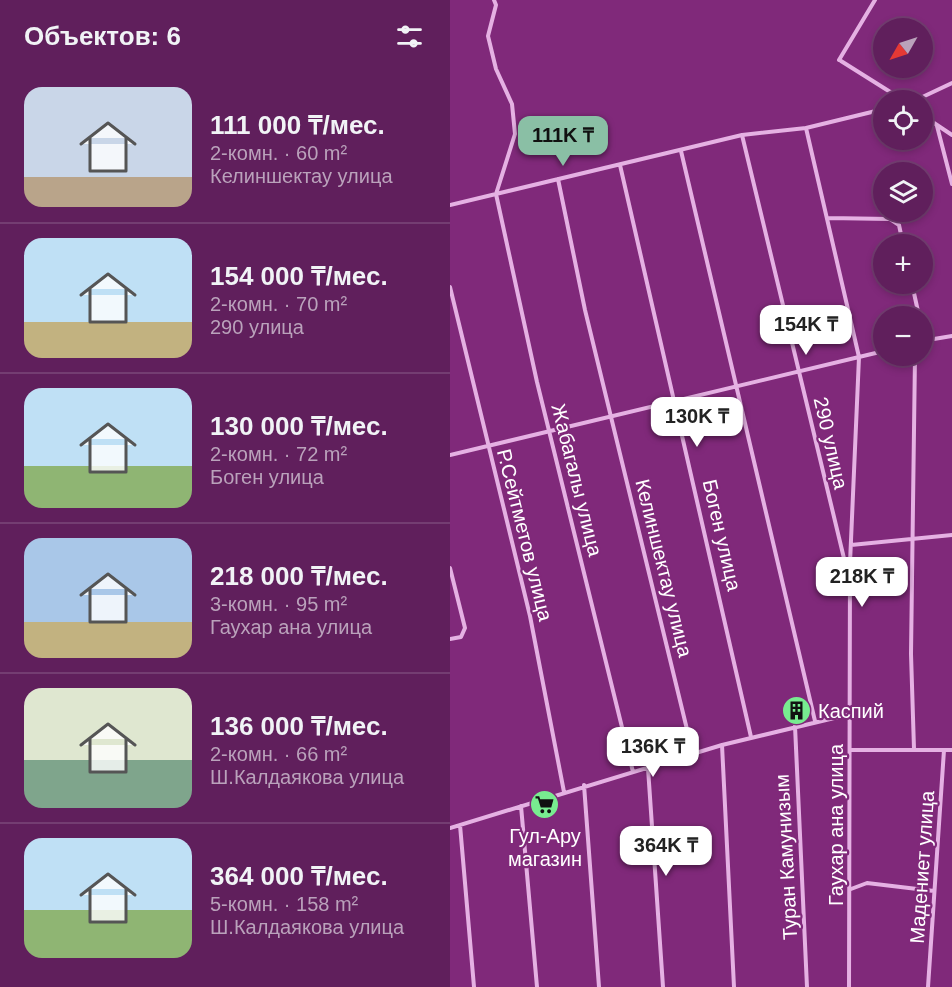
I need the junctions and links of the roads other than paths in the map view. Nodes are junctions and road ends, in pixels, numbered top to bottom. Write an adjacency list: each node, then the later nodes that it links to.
1 (494, 0): 16 (street)
2 (874, 0): 4 (street)
3 (952, 83): 5 (street)
4 (887, 90)
5 (933, 92)
6 (873, 112): 9 (street)
7 (933, 123): 8 (street)
8 (937, 126): 11 (street); 15 (street)
9 (806, 128): 10 (street); 18 (street, Гаухар ана улица)
10 (742, 135): 12 (street); 26 (street, 290 улица)
11 (952, 135)
12 (681, 151): 13 (street); 27 (street)
13 (620, 164): 14 (street); 28 (street, Боген улица)
14 (558, 179): 16 (street); 29 (street, Келиншектау улица)
15 (952, 183)
16 (496, 194): 17 (street); 30 (street, Жабагалы улица)
17 (450, 205)
18 (828, 218): 19 (street); 24 (street, Гаухар ана улица)
19 (901, 234)
20 (450, 287): 31 (street, Р.Сейтметов улица)
21 (952, 336): 22 (street)
22 (933, 339)
23 (873, 354): 24 (street)
24 (859, 357): 26 (street); 35 (street, Гаухар ана улица)
25 (915, 366): 34 (street)
26 (799, 372): 27 (street); 37 (street, 290 улица)
27 (736, 388): 28 (street); 40 (street)
28 (676, 402): 29 (street); 42 (street, Боген улица)
29 (611, 416): 30 (street); 48 (street, Келиншектау улица)
30 (550, 432): 31 (street); 50 (street, Жабагалы улица)
31 (488, 446): 32 (street); 52 (street, Р.Сейтметов улица)
32 (450, 455)
33 (952, 535): 34 (street)
34 (913, 541): 35 (street); 44 (street)
35 (851, 545): 37 (street, Гаухар ана улица)
36 (450, 568): 38 (street)
37 (850, 581): 39 (street, Гаухар ана улица)
38 (450, 639)
39 (851, 714): 40 (street); 45 (street, Гаухар ана улица)
40 (815, 721): 41 (street)
41 (795, 726): 42 (street); 63 (street, Туран Камунизым)
42 (752, 737): 43 (street)
43 (722, 745): 48 (street); 62 (street)
44 (914, 749): 45 (street); 46 (street)
45 (851, 750): 56 (street, Гаухар ана улица)
46 (944, 750): 47 (street); 57 (street, Мадениет улица)
47 (952, 750)
48 (693, 754): 49 (street)
49 (648, 768): 50 (street); 61 (street)
50 (633, 772): 51 (street)
51 (584, 785): 52 (street); 60 (street)
52 (564, 792): 53 (street)
53 (521, 806): 54 (street); 59 (street)
54 (460, 825): 55 (street); 58 (street)
55 (450, 828)
56 (851, 889): 57 (street); 64 (street, Гаухар ана улица)
57 (934, 891): 65 (street, Мадениет улица)
58 (474, 987)
59 (537, 987)
60 (598, 987)
61 (663, 987)
62 (734, 987)
63 (807, 987)
64 (849, 987)
65 (928, 987)

